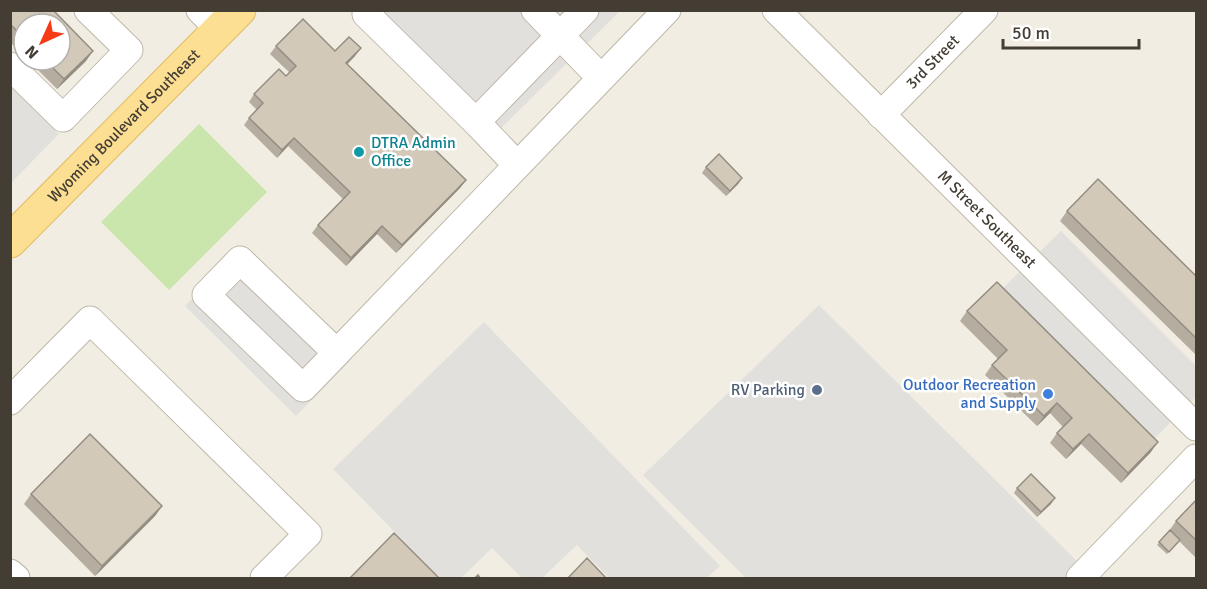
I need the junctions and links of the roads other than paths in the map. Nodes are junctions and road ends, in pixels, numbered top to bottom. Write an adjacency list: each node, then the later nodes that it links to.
1 (88, 10): 10 (street)
2 (535, 10): 9 (street)
3 (585, 10): 9 (street)
4 (667, 10): 11 (street)
5 (776, 10): 12 (street, M Street Southeast)
6 (984, 10): 12 (street, 3rd Street)
7 (365, 12): 13 (street)
8 (220, 17): 15 (main road, Wyoming Boulevard Southeast)
9 (560, 36): 11 (street); 13 (street)
10 (10, 66)
11 (602, 78): 14 (street)
12 (881, 115): 18 (street, M Street Southeast)
13 (476, 122): 14 (street)
14 (517, 165): 16 (street)
15 (10, 241)
16 (336, 352): 16 (street)
17 (10, 401): 22 (street)
18 (1197, 427)
19 (1197, 458): 23 (street)
20 (10, 573): 21 (street)
21 (16, 579)
22 (264, 579)
23 (1080, 579)

